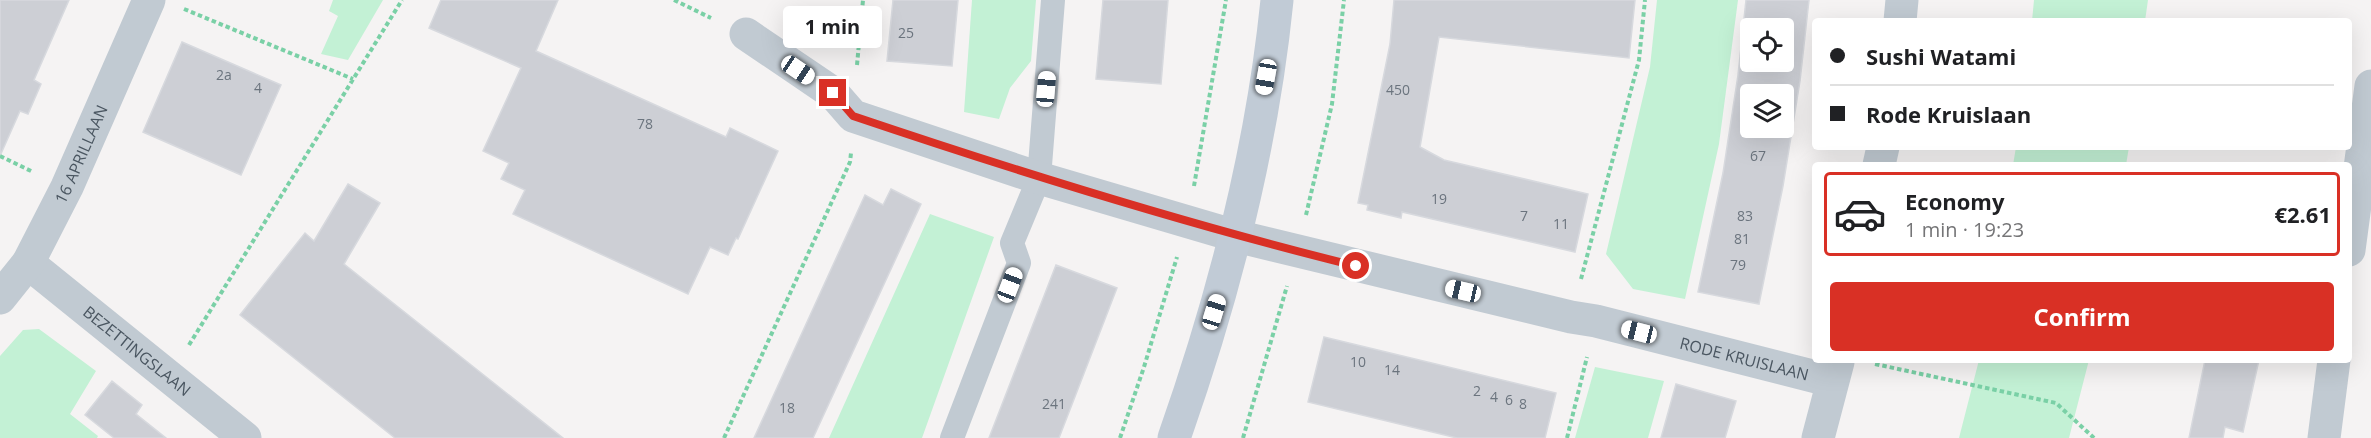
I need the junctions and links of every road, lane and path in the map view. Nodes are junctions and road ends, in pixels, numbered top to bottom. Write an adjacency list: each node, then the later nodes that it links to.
1 (148, 0): 17 (street, 16 APRILLAAN)
2 (402, 0): 11 (path)
3 (863, 0): 13 (path)
4 (1053, 0): 14 (lane)
5 (1277, 0): 16 (main road)
6 (1645, 0): 19 (path)
7 (1902, 0): 9 (street)
8 (182, 9): 11 (path)
9 (1900, 18)
10 (746, 34): 13 (street)
11 (352, 79): 24 (path)
12 (2371, 86): 15 (street)
13 (853, 116): 14 (street, RODE KRUISLAAN); 26 (path)
14 (1039, 178): 16 (street, RODE KRUISLAAN); 27 (lane)
15 (2352, 228)
16 (1236, 236): 19 (street, RODE KRUISLAAN); 28 (main road)
17 (28, 263): 18 (street, 16 APRILLAAN); 24 (street, BEZETTINGSLAAN)
18 (0, 298)
19 (1584, 319): 20 (street, RODE KRUISLAAN); 29 (path)
20 (1812, 362)
21 (1819, 363): 23 (street, RODE KRUISLAAN)
22 (2334, 363): 32 (street)
23 (1846, 368): 30 (street); 31 (path)
24 (168, 378): 25 (street, BEZETTINGSLAAN)
25 (245, 438)
26 (724, 438)
27 (952, 438)
28 (1174, 438)
29 (1567, 438)
30 (1818, 438)
31 (2094, 438)
32 (2324, 438)

